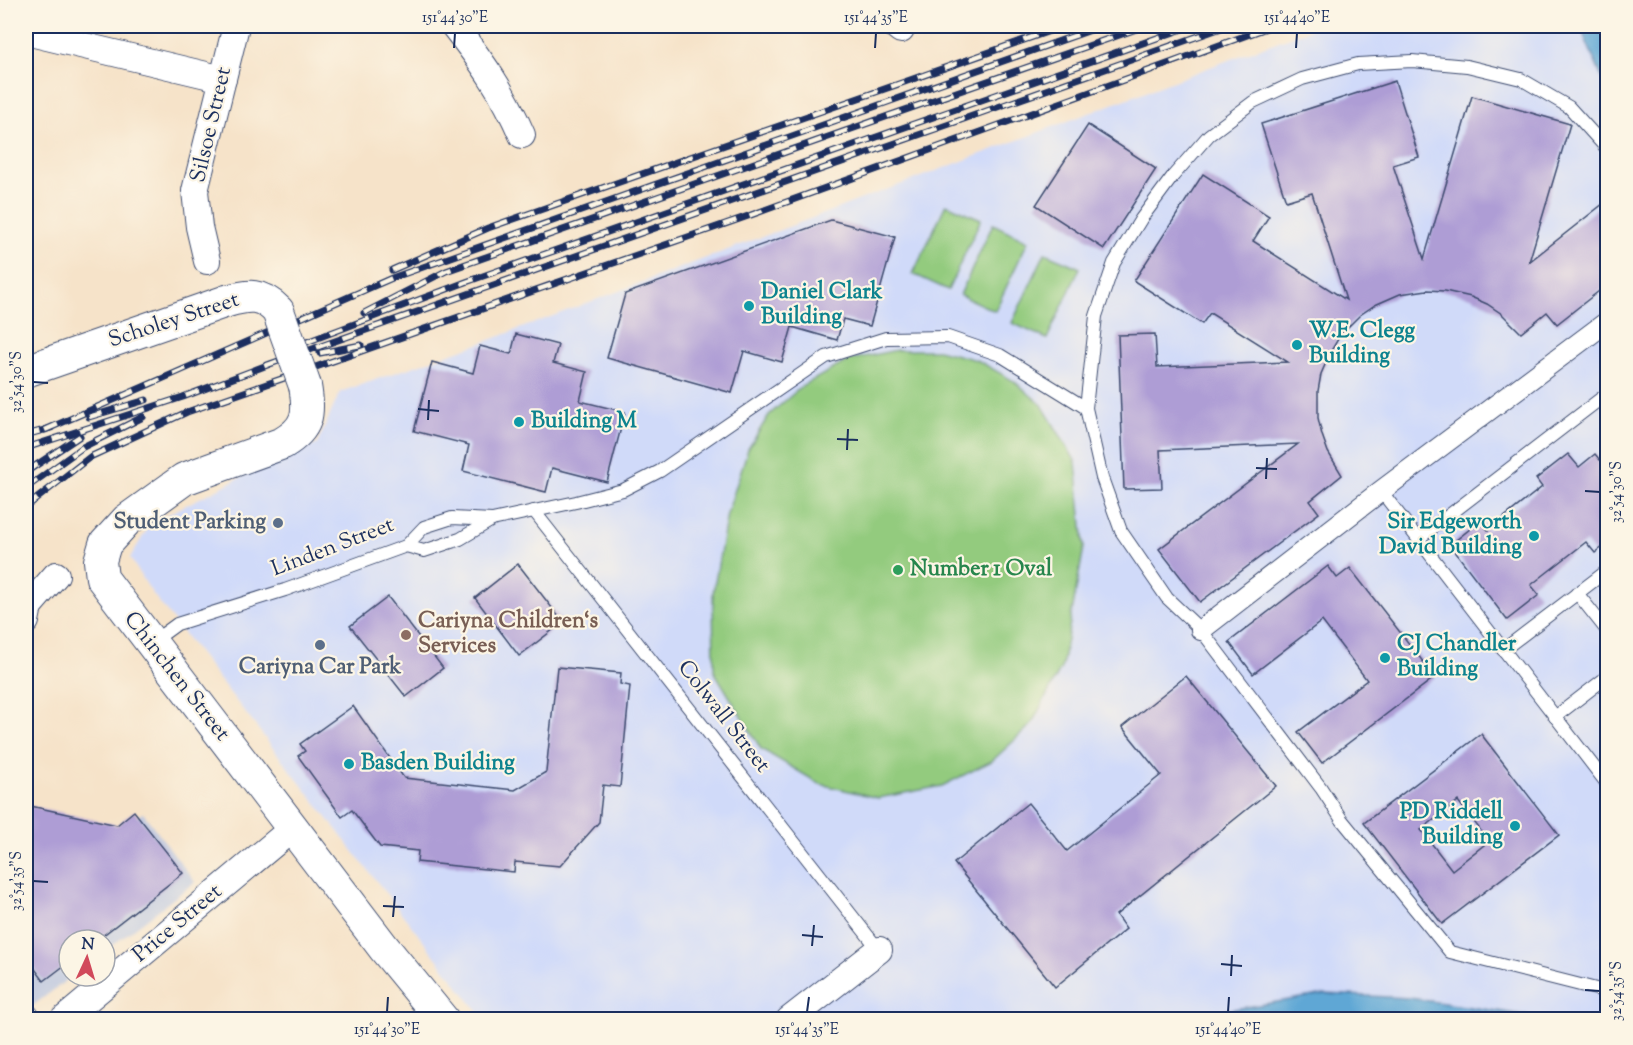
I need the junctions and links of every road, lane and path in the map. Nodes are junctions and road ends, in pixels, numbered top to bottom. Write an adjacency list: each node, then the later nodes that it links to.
1 (236, 26): 4 (street, Silsoe Street)
2 (454, 26): 5 (street)
3 (26, 32): 4 (street)
4 (223, 79): 7 (street, Silsoe Street)
5 (522, 135)
6 (1608, 150): 12 (lane)
7 (207, 261)
8 (1608, 321): 13 (street)
9 (26, 370): 10 (street, Scholey Street, bridge)
10 (305, 386): 24 (street, Chinchen Street)
11 (1608, 393): 16 (lane)
12 (1086, 408): 14 (lane, Linden Street); 22 (lane)
13 (1381, 491): 16 (lane); 22 (street)
14 (534, 511): 15 (lane, Linden Street); 30 (lane, Colwall Street)
15 (492, 520): 17 (lane); 17 (lane, Linden Street)
16 (1418, 539): 25 (lane)
17 (406, 546): 24 (lane, Linden Street)
18 (1608, 570): 20 (lane)
19 (56, 575): 21 (street)
20 (1577, 593): 23 (lane); 25 (lane)
21 (26, 621)
22 (1201, 630): 31 (lane)
23 (1608, 632)
24 (151, 644): 29 (street, Chinchen Street)
25 (1503, 650): 27 (lane)
26 (1608, 676): 27 (lane)
27 (1555, 717): 28 (lane)
28 (1607, 781)
29 (293, 828): 32 (street, Chinchen Street); 33 (street, Price Street)
30 (879, 950): 34 (street)
31 (1608, 992)
32 (431, 1015)
33 (63, 1020)
34 (789, 1020)

